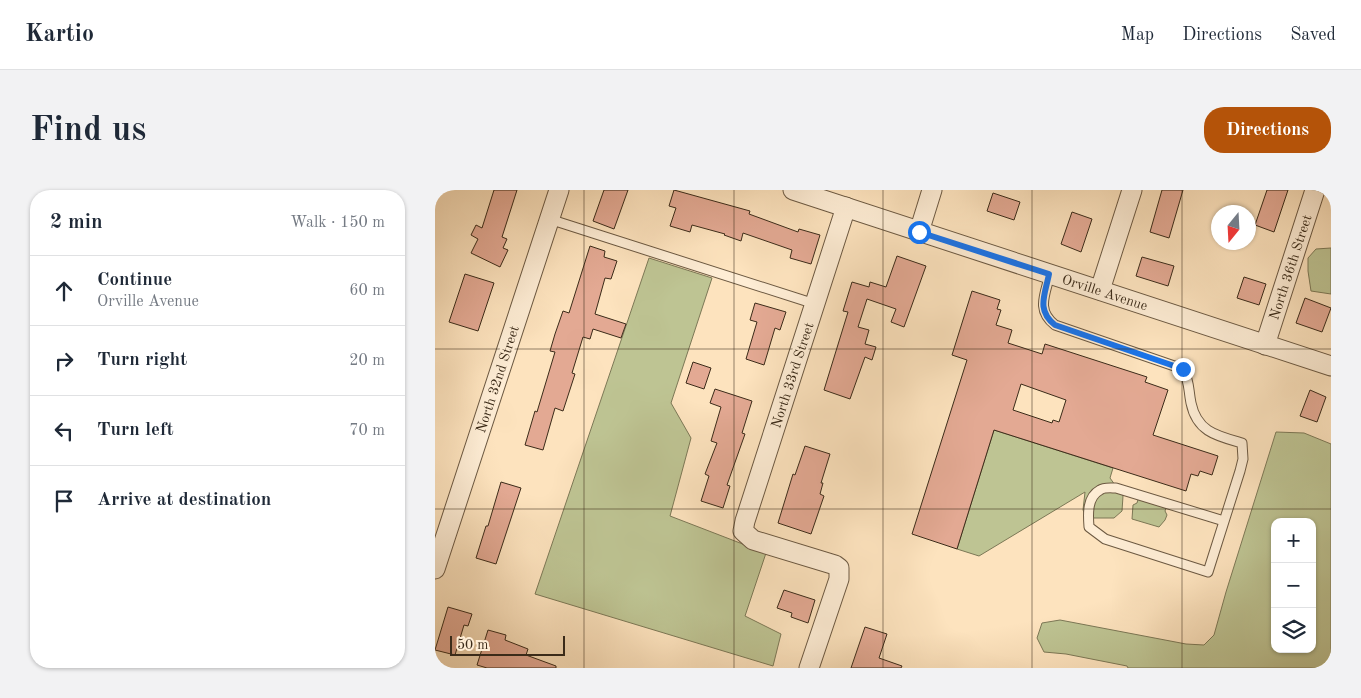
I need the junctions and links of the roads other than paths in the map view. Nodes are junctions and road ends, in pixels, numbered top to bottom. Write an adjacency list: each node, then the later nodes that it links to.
1 (559, 190): 7 (street, North 32nd Street)
2 (793, 190): 6 (street, Orville Avenue)
3 (932, 190): 8 (street)
4 (1133, 190): 10 (street)
5 (1315, 190): 12 (street, North 36th Street)
6 (846, 207): 8 (street, Orville Avenue); 11 (street, North 33rd Street)
7 (549, 219): 11 (lane); 15 (street, North 32nd Street)
8 (919, 232): 9 (street, Orville Avenue)
9 (1049, 274): 10 (street, Orville Avenue); 14 (lane)
10 (1100, 290): 12 (street, Orville Avenue)
11 (815, 304): 16 (street, North 33rd Street)
12 (1265, 344): 13 (street, Orville Avenue)
13 (1331, 366)
14 (1224, 521): 14 (lane)
15 (435, 569)
16 (809, 668)

